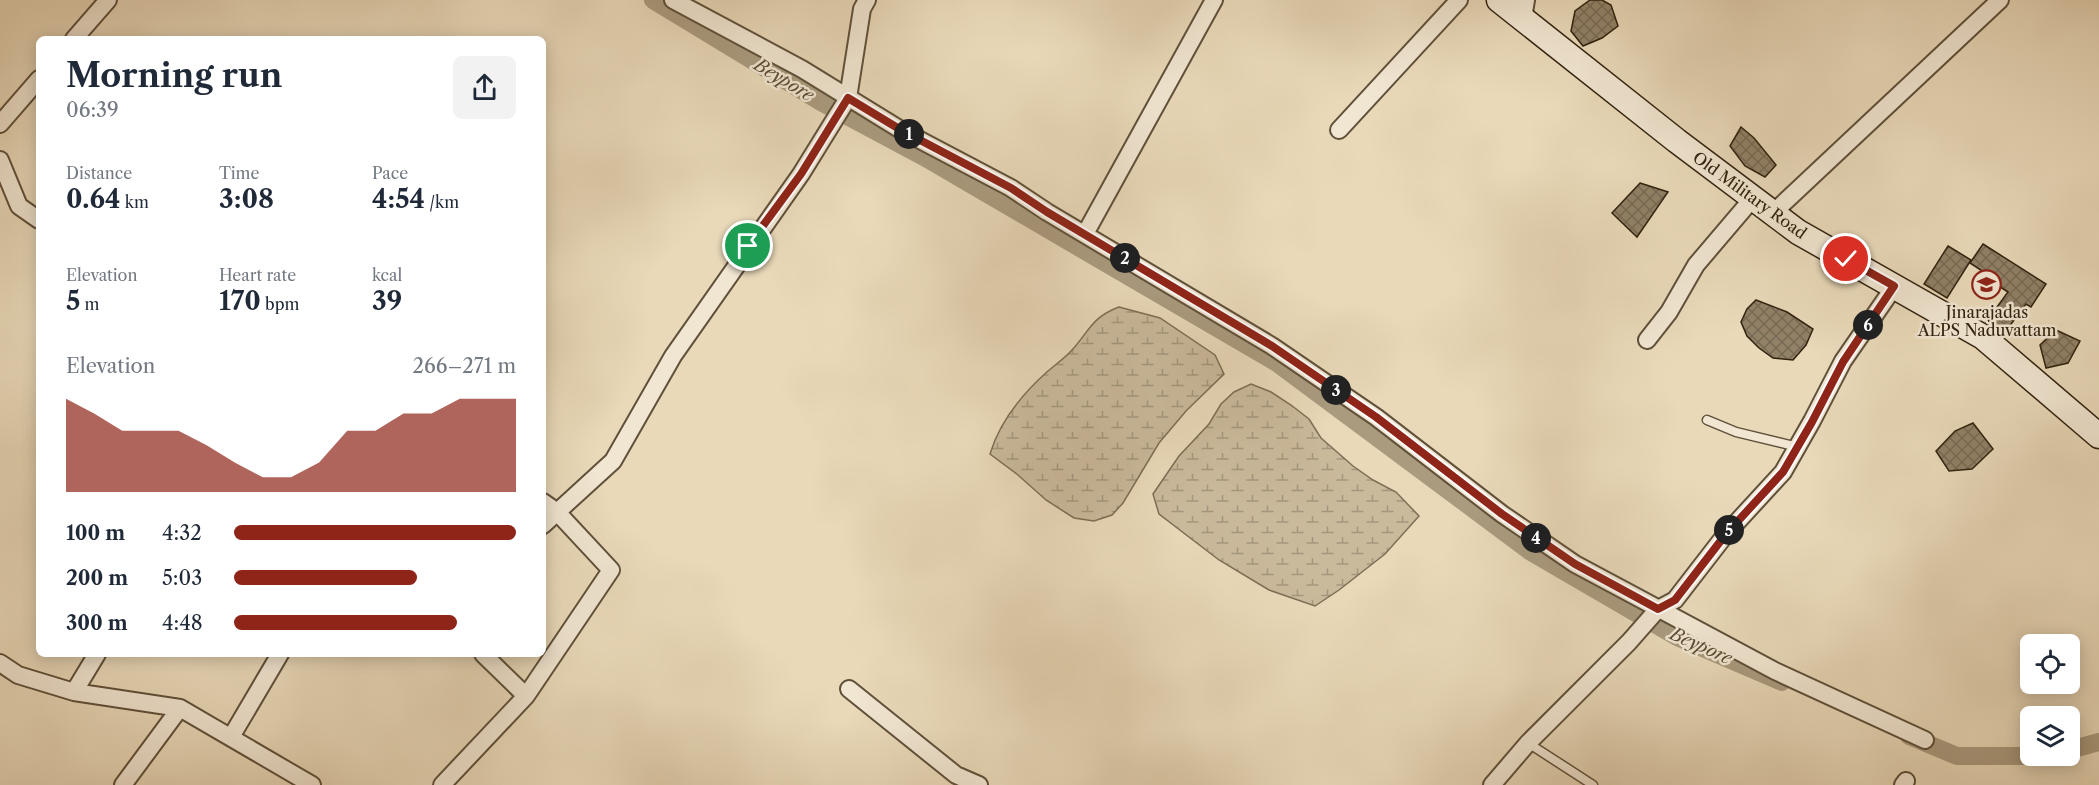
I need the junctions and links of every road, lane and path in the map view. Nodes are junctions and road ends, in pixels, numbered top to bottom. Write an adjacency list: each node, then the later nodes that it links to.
1 (108, 0): 9 (street)
2 (673, 0): 11 (street)
3 (867, 0): 11 (street)
4 (1214, 0): 18 (street)
5 (1459, 0): 13 (street)
6 (1499, 0): 8 (main road, Old Military Road)
7 (2000, 0): 16 (street)
8 (1525, 10): 15 (main road, Old Military Road)
9 (77, 36)
10 (36, 82): 12 (street)
11 (848, 98): 18 (street); 25 (street)
12 (0, 124)
13 (1339, 130)
14 (0, 160): 17 (street)
15 (1753, 198): 16 (main road, Old Military Road); 20 (street)
16 (1773, 213): 19 (main road, Old Military Road)
17 (36, 218)
18 (1085, 234): 27 (street)
19 (1894, 286): 22 (main road, Old Military Road); 23 (street)
20 (1647, 340)
21 (1707, 420): 23 (lane)
22 (2099, 436)
23 (1798, 447): 27 (street)
24 (546, 504): 25 (street)
25 (557, 512): 26 (street); 34 (street)
26 (546, 522)
27 (1658, 609): 37 (street); 38 (street)
28 (95, 657): 33 (street)
29 (278, 657): 36 (street)
30 (486, 657): 34 (street)
31 (0, 663): 33 (street)
32 (849, 689): 39 (street)
33 (74, 692): 35 (street)
34 (526, 696): 42 (street)
35 (180, 708): 36 (street); 40 (street)
36 (231, 737): 41 (street)
37 (1925, 740)
38 (1528, 743): 44 (street); 45 (lane)
39 (952, 780): 43 (street)
40 (123, 785)
41 (312, 785)
42 (442, 785)
43 (980, 785)
44 (1492, 785)
45 (1593, 785)

